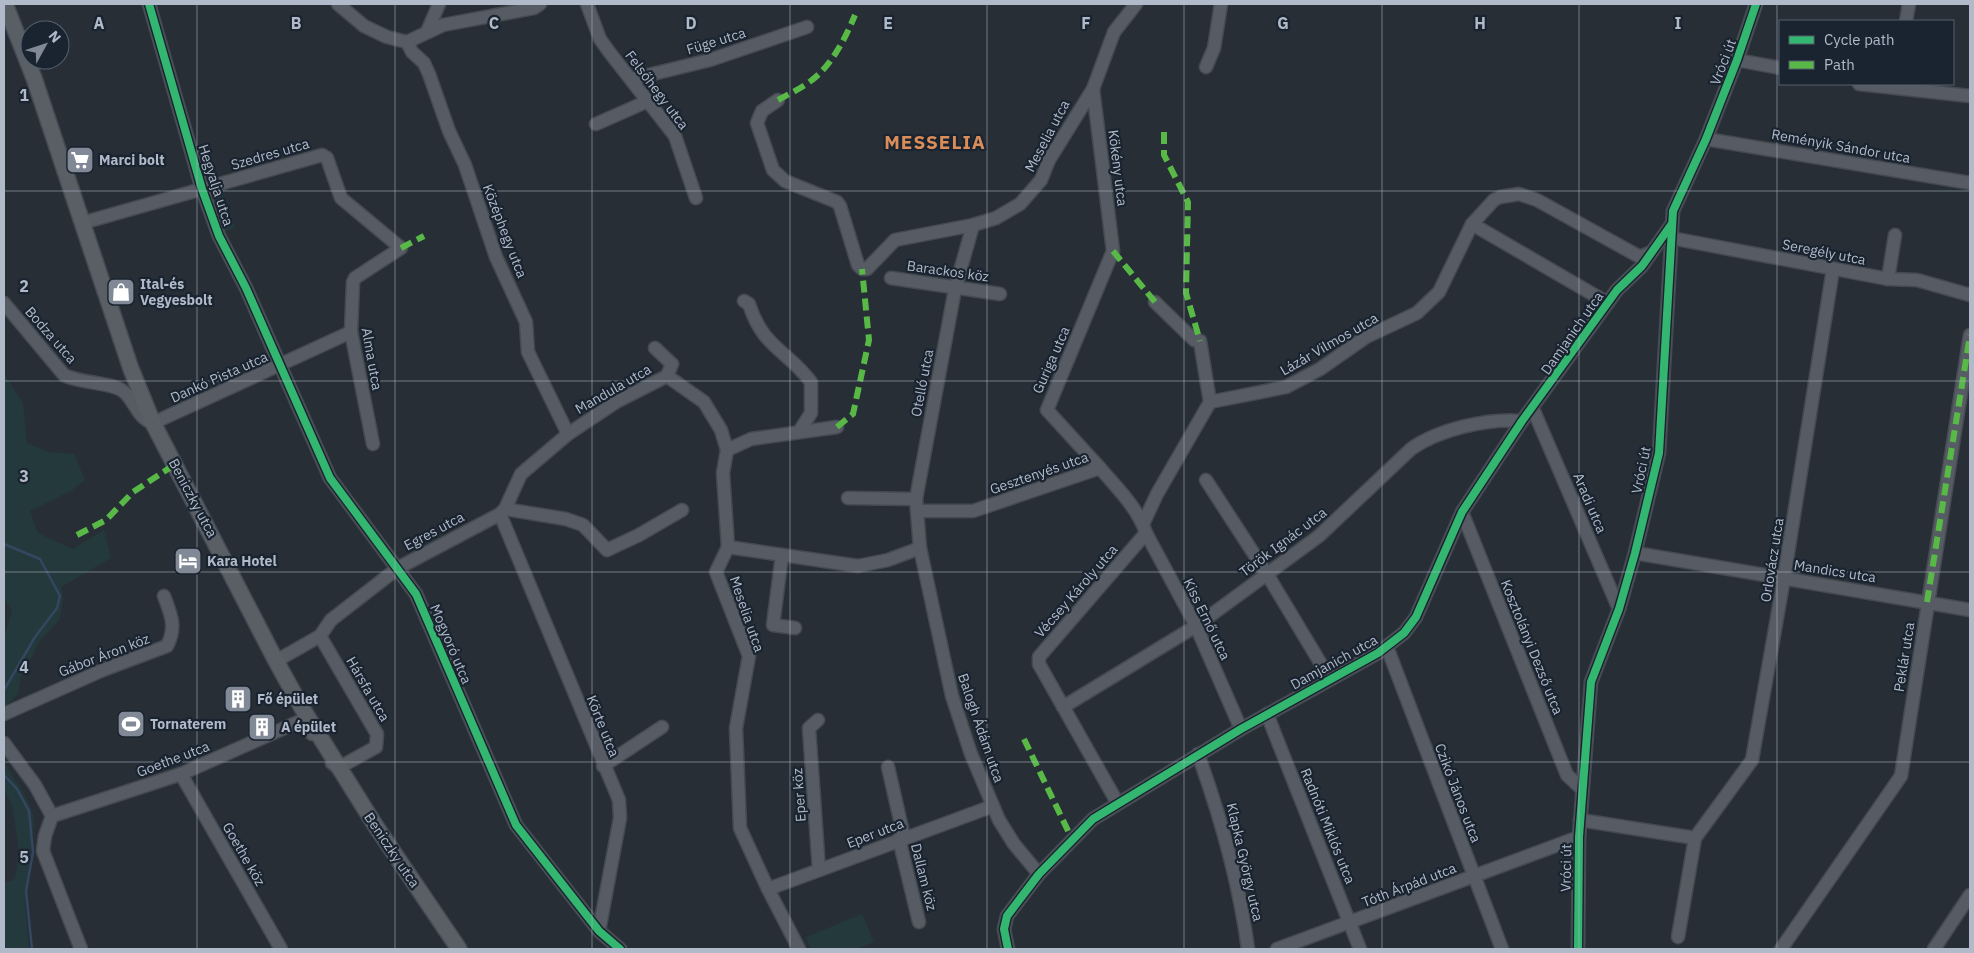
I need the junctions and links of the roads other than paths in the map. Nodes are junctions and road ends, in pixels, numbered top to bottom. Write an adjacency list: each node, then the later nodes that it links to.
1 (148, 4): 28 (street, Hegyalja utca)
2 (338, 4): 14 (street)
3 (439, 4): 13 (street)
4 (540, 4): 13 (street)
5 (587, 4): 18 (street, Felsőhegy utca)
6 (1136, 4): 21 (street, Meselia utca)
7 (1221, 4): 16 (street)
8 (1756, 4): 15 (street, Vróci út)
9 (1909, 4): 11 (street)
10 (9, 5): 30 (main road, Beniczky utca)
11 (1906, 20)
12 (807, 27): 18 (street, Füge utca)
13 (427, 32): 14 (street)
14 (407, 42): 60 (street, Középhegy utca)
15 (1738, 60): 17 (street); 26 (street, Vróci út)
16 (1206, 67)
17 (1779, 68)
18 (632, 79): 24 (street, Felsőhegy utca)
19 (1876, 85): 20 (street)
20 (1894, 86): 22 (street)
21 (1093, 89): 32 (street, Meselia utca); 35 (street, Kökény utca)
22 (1970, 96)
23 (778, 100): 32 (street, Meselia utca)
24 (648, 101): 25 (street); 29 (street, Felsőhegy utca)
25 (596, 124)
26 (1706, 139): 27 (street, Reményik Sándor utca); 33 (street, Vróci út)
27 (1970, 183)
28 (202, 189): 30 (street, Szedres utca); 39 (street, Szedres utca); 52 (street, Hegyalja utca)
29 (696, 198)
30 (82, 223): 57 (main road, Beniczky utca)
31 (1472, 224): 36 (street, Lázár Vilmos utca); 47 (street); 54 (street, Lázár Vilmos utca)
32 (973, 225): 42 (street, Otelló utca)
33 (1672, 232): 36 (street, Damjanich utca); 37 (street, Vróci út); 38 (street, Seregély utca)
34 (1895, 235): 41 (street)
35 (1114, 251): 63 (street, Guriga utca)
36 (1652, 252): 37 (street); 47 (street, Damjanich utca)
37 (1670, 256): 73 (street, Vróci út)
38 (1833, 269): 41 (street, Seregély utca); 77 (street, Orlovácz utca)
39 (355, 278): 49 (street, Alma utca)
40 (891, 278): 42 (street, Barackos köz)
41 (1888, 279): 44 (street, Seregély utca)
42 (956, 288): 43 (street, Barackos köz); 66 (street, Otelló utca)
43 (1000, 294)
44 (1970, 295)
45 (744, 301): 59 (street)
46 (1156, 302): 54 (street)
47 (1608, 303): 55 (street, Damjanich utca)
48 (4, 304): 57 (street, Bodza utca)
49 (350, 332): 52 (street, Dankó Pista utca); 61 (street, Alma utca)
50 (1970, 335): 79 (street, Peklár utca)
51 (655, 348): 53 (street)
52 (280, 366): 57 (street, Dankó Pista utca); 75 (street, Mogyoró utca)
53 (667, 376): 60 (street, Mandula utca); 62 (street, Mandula utca)
54 (1210, 402): 70 (street, Vécsey Károly utca)
55 (1533, 408): 56 (street, Damjanich utca); 80 (street, Aradi utca)
56 (1522, 421): 69 (street, Damjanich utca); 76 (street, Török Ignác utca)
57 (153, 423): 86 (main road, Beniczky utca)
58 (837, 427): 59 (street)
59 (798, 432): 62 (street)
60 (568, 434): 68 (street)
61 (372, 444)
62 (727, 450): 71 (street, Meselia utca)
63 (1100, 468): 66 (street, Gesztenyés utca); 70 (street, Gesztenyés utca)
64 (1206, 480): 76 (street)
65 (848, 498): 66 (street, Gesztenyés utca)
66 (916, 505): 72 (street, Otelló utca)
67 (682, 510): 68 (street)
68 (502, 512): 75 (street, Egres utca); 96 (street, Körte utca)
69 (1462, 512): 85 (street, Damjanich utca); 100 (street, Kosztolányi Dezső utca)
70 (1144, 529): 82 (street, Kiss Ernő utca); 88 (street, Vécsey Károly utca)
71 (728, 547): 74 (street); 111 (street, Meselia utca)
72 (920, 548): 74 (street); 102 (street, Balogh Ádám utca)
73 (1635, 553): 77 (street, Mandics utca); 80 (street, Vróci út)
74 (782, 555): 83 (street)
75 (398, 568): 84 (street, Egres utca); 115 (street, Mogyoró utca)
76 (1267, 574): 82 (street, Török Ignác utca); 87 (street)
77 (1784, 578): 79 (street, Mandics utca); 107 (street, Orlovácz utca)
78 (164, 596): 89 (street, Gábor Áron köz)
79 (1927, 602): 81 (street, Mandics utca); 128 (street, Peklár utca)
80 (1619, 609): 100 (street, Vróci út)
81 (1970, 610)
82 (1196, 626): 88 (street, Török Ignác utca); 93 (street, Kiss Ernő utca)
83 (795, 628)
84 (320, 636): 86 (street, Egres utca); 98 (street, Hársfa utca)
85 (1387, 647): 87 (street, Damjanich utca); 110 (street, Czikó János utca)
86 (276, 661): 98 (main road, Beniczky utca)
87 (1330, 679): 90 (street, Damjanich utca)
88 (1063, 707): 101 (street, Vécsey Károly utca)
89 (4, 714)
90 (1268, 714): 93 (street, Damjanich utca); 114 (street, Radnóti Miklós utca)
91 (818, 720): 108 (street, Eper köz)
92 (662, 727): 96 (street)
93 (1241, 729): 95 (street, Damjanich utca)
94 (4, 743): 103 (street)
95 (1198, 754): 101 (street, Damjanich utca); 123 (street, Klapka György utca)
96 (603, 766): 115 (street, Körte utca)
97 (888, 767): 106 (street, Dallam köz)
98 (338, 768): 99 (street, Goethe utca); 119 (main road, Beniczky utca)
99 (181, 774): 103 (street, Goethe utca); 118 (street, Goethe köz)
100 (1582, 789): 104 (street, Vróci út)
101 (1117, 802): 109 (street, Damjanich utca)
102 (993, 806): 106 (street, Eper utca); 109 (street, Balogh Ádám utca)
103 (52, 816): 117 (street)
104 (1580, 820): 105 (street, Vróci út); 107 (street)
105 (1579, 837): 110 (street, Tóth Árpád utca); 127 (street, Vróci út)
106 (902, 838): 108 (street, Eper utca); 113 (street, Dallam köz)
107 (1695, 838): 116 (street, Orlovácz utca)
108 (820, 870): 111 (street, Eper utca)
109 (1039, 874): 122 (street, Damjanich utca)
110 (1473, 875): 114 (street, Tóth Árpád utca); 126 (street, Czikó János utca)
111 (768, 889): 121 (street, Meselia utca)
112 (1970, 895): 129 (street)
113 (919, 922)
114 (1350, 924): 124 (street, Tóth Árpád utca); 125 (street, Radnóti Miklós utca)
115 (599, 931): 120 (street)
116 (1678, 937)
117 (81, 949)
118 (280, 949)
119 (459, 949)
120 (620, 949)
121 (799, 949)
122 (1008, 949)
123 (1248, 949)
124 (1277, 949)
125 (1360, 949)
126 (1502, 949)
127 (1578, 949)
128 (1781, 949)
129 (1934, 949)

